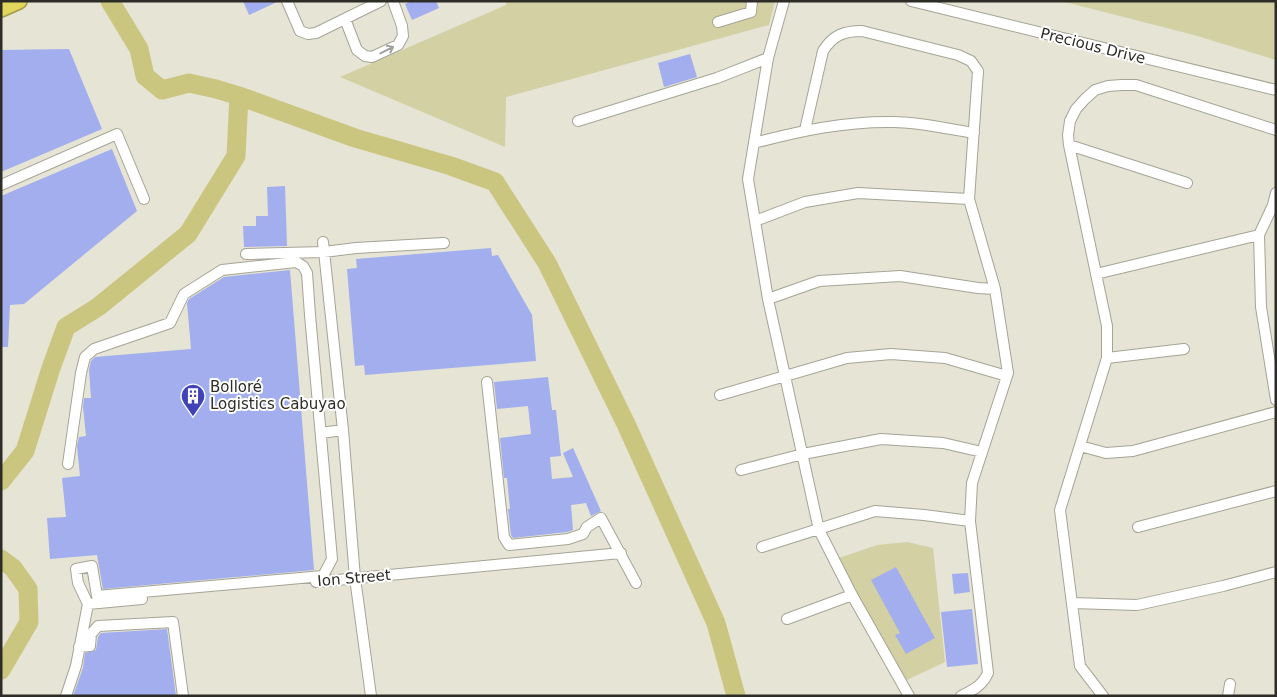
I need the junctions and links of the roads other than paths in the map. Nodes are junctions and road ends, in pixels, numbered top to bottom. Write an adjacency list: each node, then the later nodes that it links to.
1 (19, 1): 8 (highway)
2 (287, 1): 9 (street)
3 (381, 1): 9 (street)
4 (394, 1): 9 (street, one-way to 4)
5 (752, 1): 10 (street)
6 (784, 1): 11 (street)
7 (911, 1): 12 (street, Precious Drive)
8 (1, 9)
9 (345, 19)
10 (718, 22)
11 (768, 58): 13 (street); 17 (street)
12 (1276, 90)
13 (578, 121)
14 (805, 130): 16 (street); 16 (street); 17 (street)
15 (1276, 130): 18 (street)
16 (974, 132): 23 (street)
17 (754, 143): 24 (street)
18 (1069, 145): 19 (street); 29 (street)
19 (1187, 183)
20 (1, 185): 22 (street)
21 (1276, 193): 25 (street)
22 (144, 199)
23 (969, 199): 24 (street); 30 (street)
24 (755, 221): 31 (street)
25 (1260, 235): 29 (street); 38 (street)
26 (444, 243): 27 (street)
27 (324, 247): 28 (street); 40 (street)
28 (246, 254)
29 (1096, 274): 33 (street)
30 (996, 289): 31 (street); 35 (street)
31 (768, 299): 34 (street)
32 (1184, 349): 33 (street)
33 (1107, 358): 42 (street)
34 (786, 376): 35 (street); 37 (street); 44 (street)
35 (1007, 376): 43 (street)
36 (487, 382): 52 (street)
37 (720, 395)
38 (1276, 400)
39 (1276, 412): 42 (street)
40 (343, 430): 41 (street); 54 (street)
41 (321, 433): 45 (street); 58 (street)
42 (1080, 446): 57 (street)
43 (982, 452): 44 (street); 48 (street)
44 (803, 454): 46 (street); 50 (street)
45 (68, 464)
46 (741, 470)
47 (1276, 491): 49 (street)
48 (970, 521): 50 (street); 66 (street)
49 (1138, 527)
50 (819, 530): 51 (street); 56 (street)
51 (762, 547)
52 (621, 553): 54 (street, Ion Street); 55 (street)
53 (1276, 572): 57 (street)
54 (355, 578): 58 (street, Ion Street); 64 (street)
55 (636, 583)
56 (852, 595): 59 (street); 65 (street)
57 (1072, 603): 67 (street)
58 (88, 604): 60 (street)
59 (787, 619)
60 (80, 645): 62 (street); 63 (street)
61 (1230, 684): 68 (street)
62 (66, 696)
63 (183, 696)
64 (371, 696)
65 (909, 696)
66 (961, 696)
67 (1103, 696)
68 (1228, 696)

